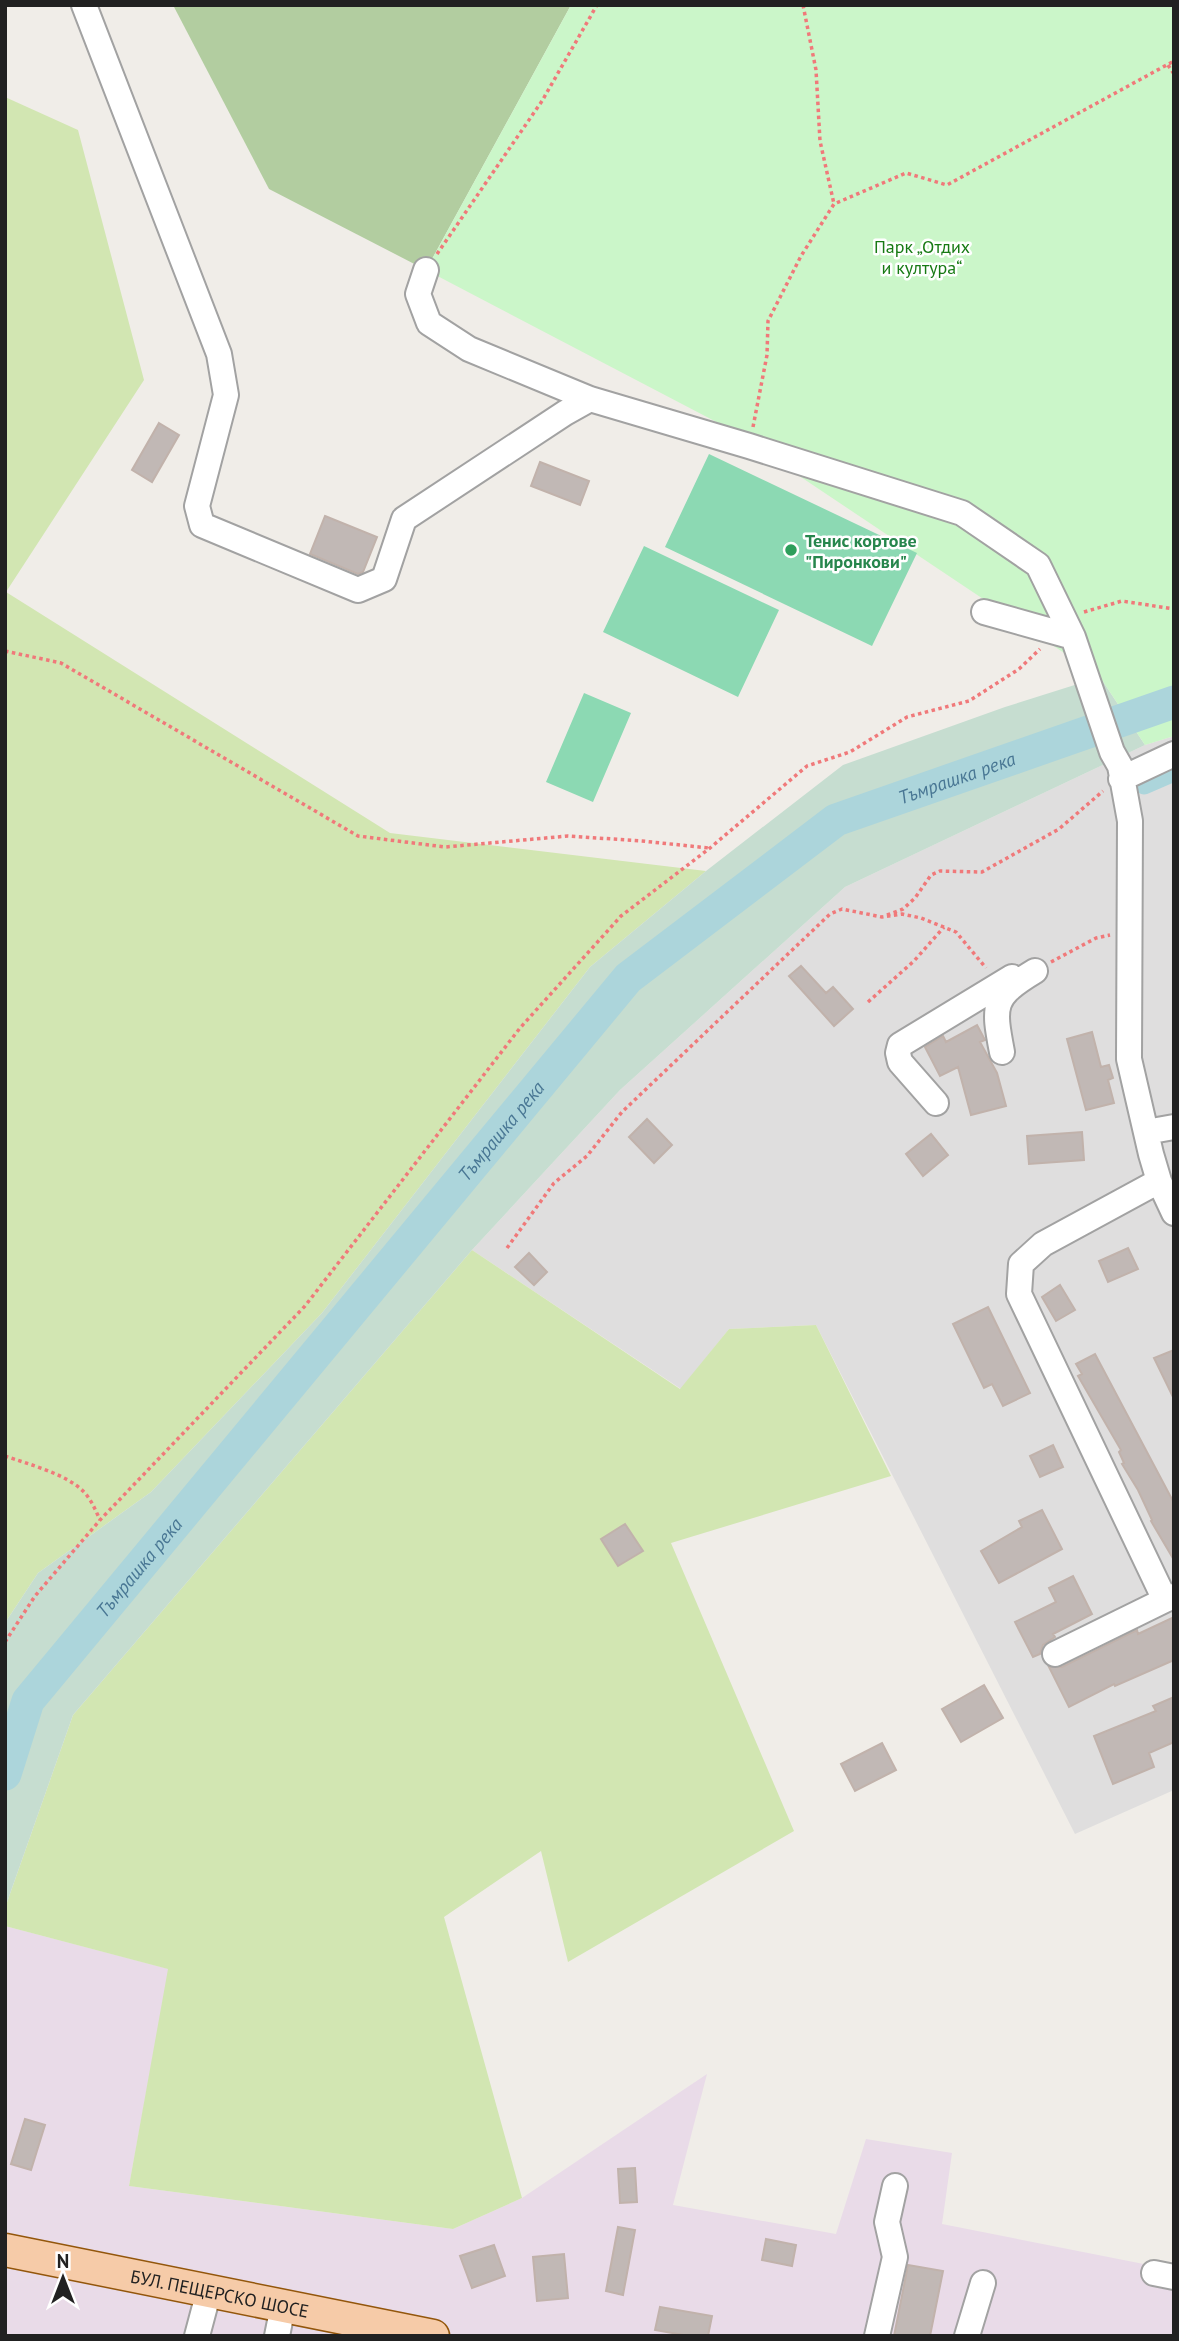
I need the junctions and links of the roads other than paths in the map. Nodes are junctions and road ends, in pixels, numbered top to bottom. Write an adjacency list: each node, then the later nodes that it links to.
1 (84, 5): 3 (street)
2 (426, 270): 3 (street)
3 (590, 400): 5 (street)
4 (984, 612): 5 (street)
5 (1064, 629): 7 (street)
6 (1174, 754): 7 (street)
7 (1121, 779): 11 (street)
8 (1002, 1052): 9 (street)
9 (936, 1104)
10 (1174, 1127): 11 (street)
11 (1157, 1147): 12 (street)
12 (1159, 1181): 13 (street); 14 (street)
13 (1174, 1213)
14 (1170, 1598): 15 (street)
15 (1055, 1654)
16 (895, 2186): 24 (street)
17 (5, 2250): 19 (main road, БУЛ. ПЕЩЕРСКО ШОСЕ)
18 (983, 2283): 25 (street)
19 (209, 2291): 20 (main road, БУЛ. ПЕЩЕРСКО ШОСЕ); 22 (street)
20 (280, 2321): 21 (main road, БУЛ. ПЕЩЕРСКО ШОСЕ)
21 (400, 2332): 23 (main road, БУЛ. ПЕЩЕРСКО ШОСЕ)
22 (197, 2336)
23 (433, 2336)
24 (877, 2336)
25 (967, 2336)

